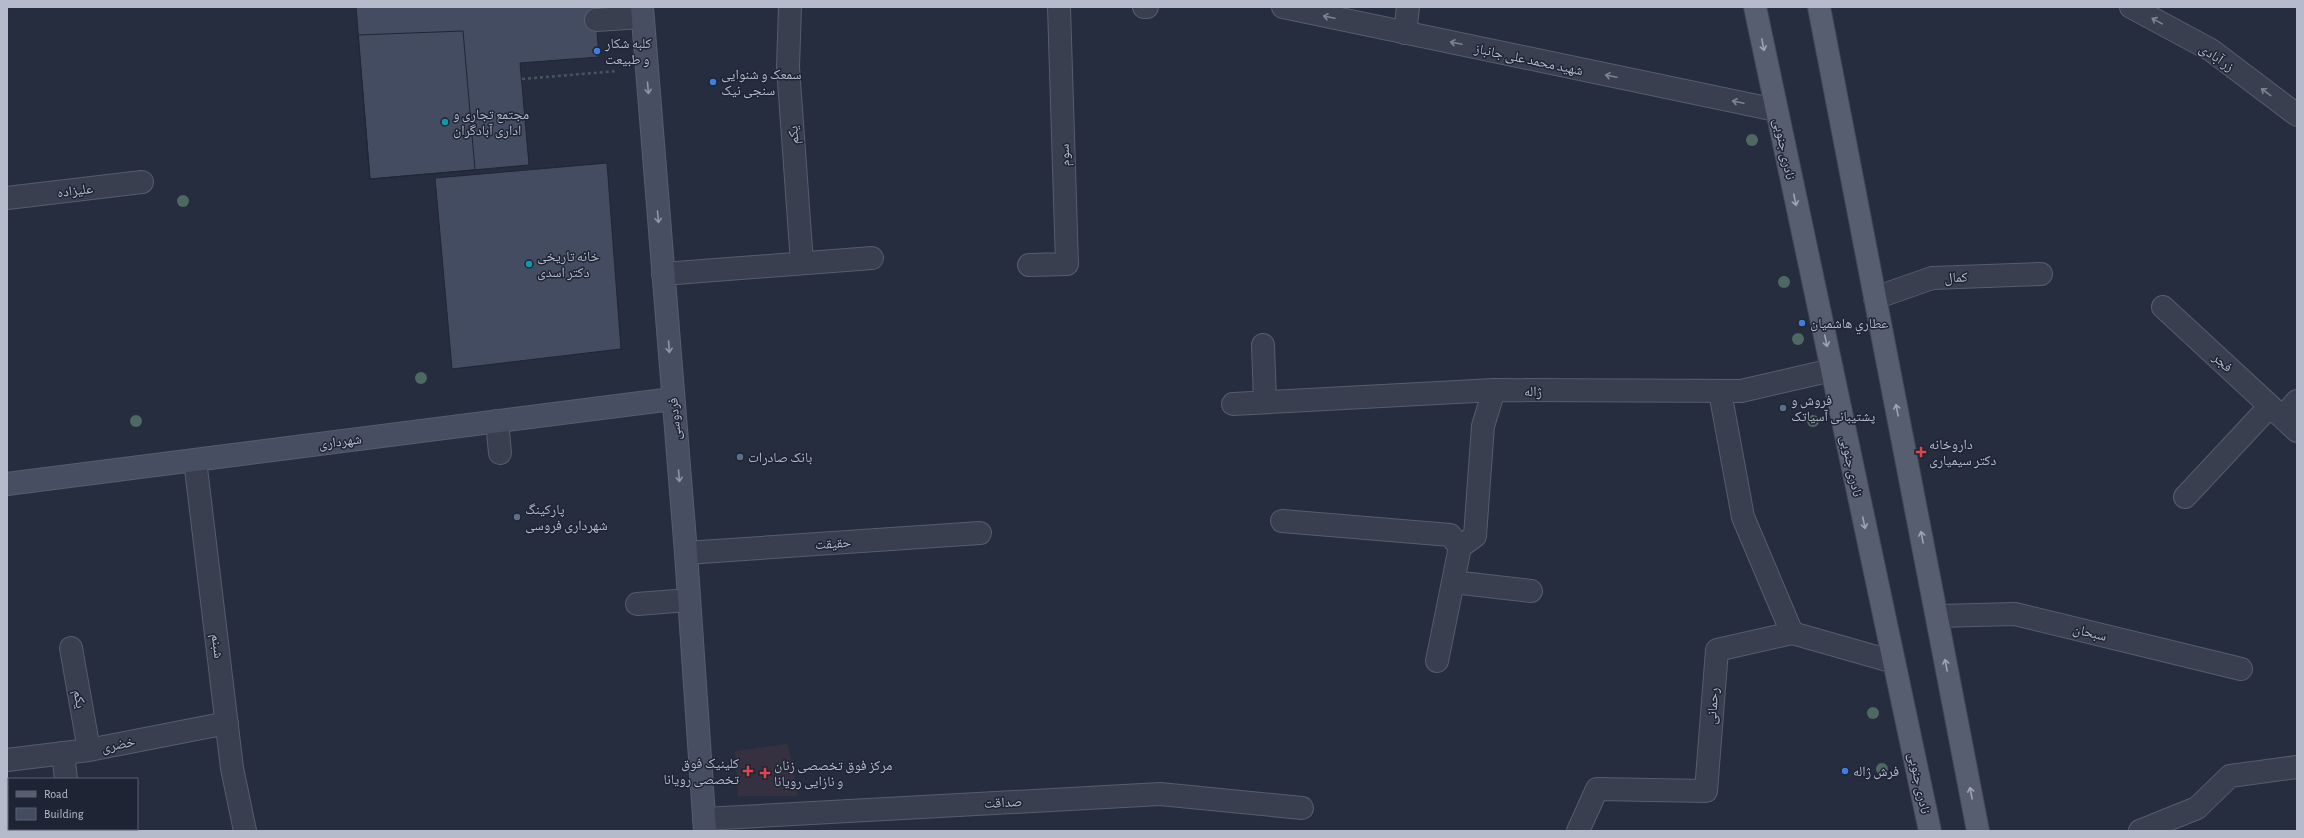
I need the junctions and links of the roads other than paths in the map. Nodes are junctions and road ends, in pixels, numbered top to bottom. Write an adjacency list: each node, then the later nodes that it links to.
1 (790, 7): 18 (street, یکم)
2 (1059, 7): 19 (street, سوم)
3 (1144, 7): 4 (street)
4 (1147, 7)
5 (1282, 7): 12 (street, شهید محمد علی جانباز, one-way to 5)
6 (1408, 7): 12 (street)
7 (1755, 7): 13 (main road, نادری جنوبی, one-way to 13)
8 (1819, 7): 22 (main road)
9 (2132, 7): 14 (street, زر آبادی, one-way to 9)
10 (642, 12): 11 (street); 20 (main road, فردوسی, one-way to 20)
11 (596, 20)
12 (1406, 33): 13 (street, شهید محمد علی جانباز, one-way to 12)
13 (1776, 110): 25 (main road, نادری جنوبی, one-way to 25)
14 (2297, 115)
15 (142, 182): 16 (street, علیزاده)
16 (7, 198)
17 (872, 258): 18 (street)
18 (802, 263): 20 (street)
19 (1029, 264)
20 (663, 274): 28 (main road, فردوسی, one-way to 28)
21 (2041, 274): 22 (street, کمال)
22 (1875, 298): 46 (main road, one-way to 22)
23 (2163, 307): 32 (street, فجر)
24 (1263, 345): 30 (street)
25 (1832, 370): 27 (street, ژاله); 50 (main road, نادری جنوبی, one-way to 50)
26 (1494, 390): 27 (street, ژاله); 30 (street, ژاله); 40 (street)
27 (1720, 392): 47 (street)
28 (672, 399): 33 (main road, شهرداری); 41 (main road, فردوسی, one-way to 41)
29 (2297, 401): 32 (street)
30 (1265, 402): 31 (street, ژاله)
31 (1232, 404)
32 (2283, 418): 37 (street)
33 (497, 421): 34 (street); 35 (main road, شهرداری)
34 (500, 453)
35 (195, 460): 36 (main road, شهرداری); 52 (street, شبنم)
36 (7, 484)
37 (2185, 497)
38 (1282, 521): 40 (street)
39 (980, 533): 41 (street, حقیقت)
40 (1460, 547): 42 (street)
41 (686, 553): 44 (main road, فردوسی)
42 (1453, 582): 43 (street); 49 (street)
43 (1531, 592)
44 (689, 600): 45 (street); 59 (main road, فردوسی)
45 (637, 604)
46 (1937, 616): 51 (street, سبحان); 63 (main road, one-way to 46)
47 (1792, 633): 50 (street, رحمانی); 61 (street, رحمانی)
48 (71, 648): 53 (street, یکم)
49 (1437, 661)
50 (1894, 662): 62 (main road, نادری جنوبی)
51 (2241, 669)
52 (227, 723): 53 (street, خضری); 60 (street, شبنم)
53 (89, 750): 54 (street, خضری)
54 (63, 753): 55 (street, خضری); 57 (street)
55 (7, 760)
56 (2297, 767): 64 (street)
57 (66, 778)
58 (1302, 808): 59 (street, صداقت)
59 (704, 825)
60 (245, 831)
61 (1578, 831)
62 (1930, 831)
63 (1978, 831)
64 (2140, 831)

